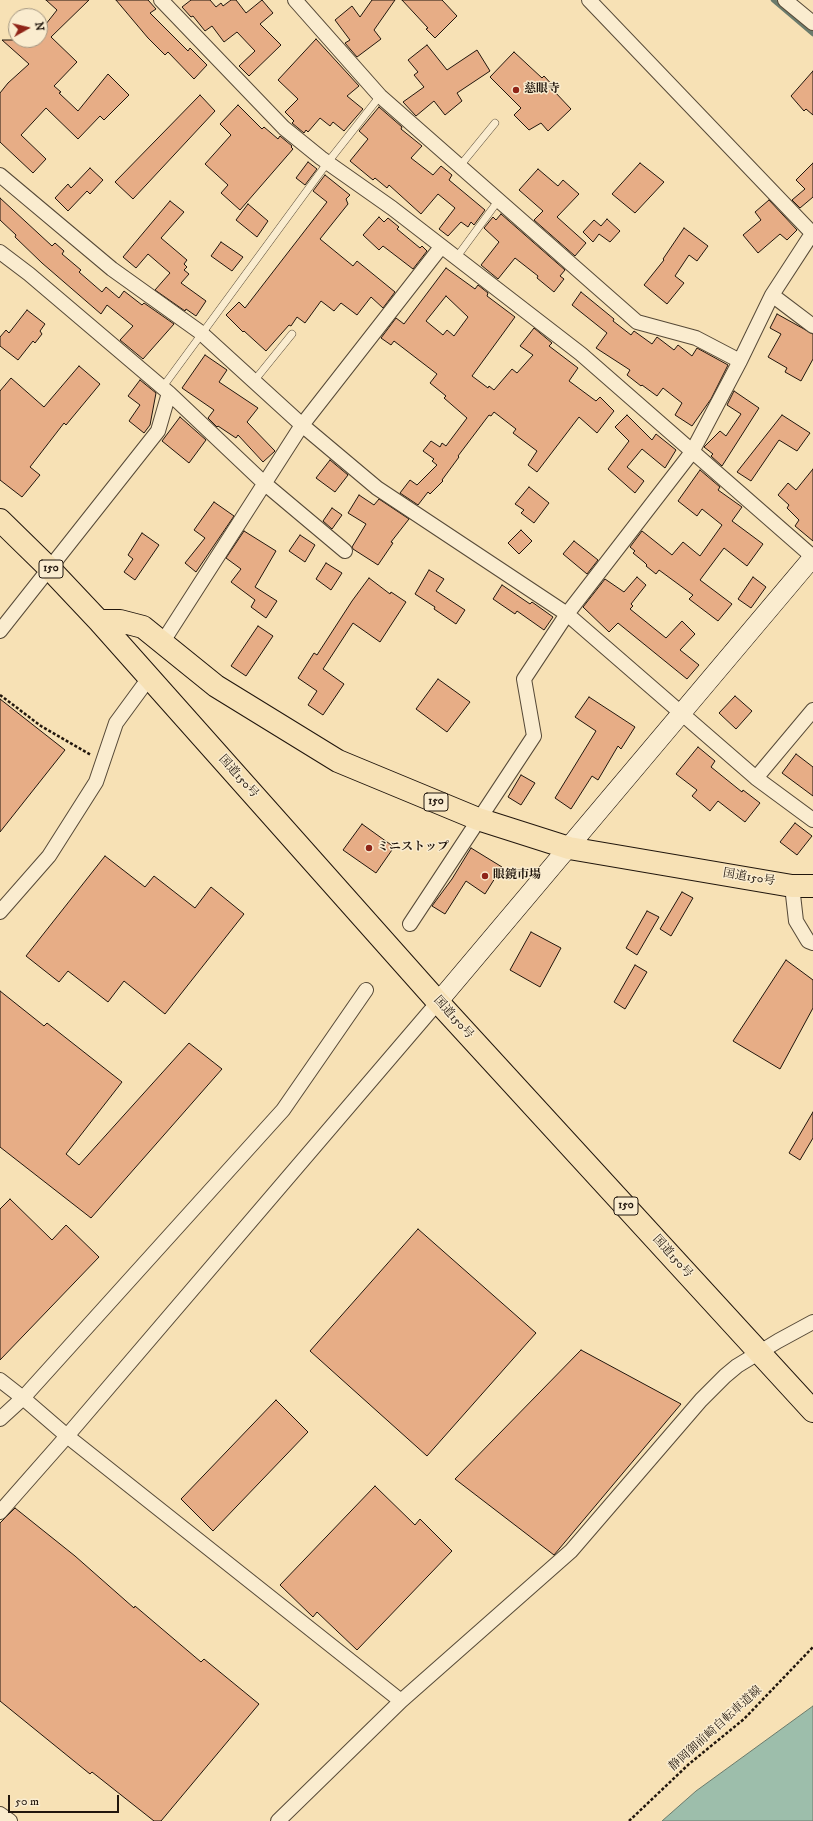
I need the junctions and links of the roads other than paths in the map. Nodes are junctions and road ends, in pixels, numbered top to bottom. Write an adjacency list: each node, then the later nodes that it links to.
1 (161, 0): 8 (street)
2 (295, 0): 6 (street)
3 (589, 0): 12 (street)
4 (785, 0): 5 (street)
5 (813, 23)
6 (380, 96): 8 (lane); 9 (street)
7 (495, 123): 9 (lane)
8 (328, 162): 13 (street); 18 (lane)
9 (459, 167): 11 (street)
10 (0, 175): 18 (street)
11 (498, 201): 15 (lane); 20 (street)
12 (813, 232): 16 (street)
13 (441, 247): 15 (street); 23 (street)
14 (0, 252): 22 (street)
15 (456, 258): 24 (street)
16 (772, 295): 17 (street); 20 (street)
17 (813, 326)
18 (201, 334): 21 (street); 22 (lane)
19 (292, 334): 21 (lane)
20 (740, 361): 24 (street)
21 (254, 381): 23 (street)
22 (166, 391): 25 (street); 29 (street)
23 (302, 425): 25 (street); 30 (street)
24 (692, 452): 28 (street); 30 (street)
25 (264, 483): 27 (street); 33 (street)
26 (0, 520): 29 (highway, 国道150号 / 150)
27 (345, 551)
28 (813, 557): 36 (street)
29 (49, 568): 31 (highway, 国道150号 / 150); 32 (street)
30 (567, 614): 36 (street); 38 (street)
31 (99, 621): 33 (highway, 国道150号 / 150); 34 (highway, 国道150号 / 150)
32 (0, 631)
33 (162, 643): 38 (highway, 国道150号 / 150)
34 (150, 678): 42 (street); 46 (highway, 国道150号 / 150)
35 (813, 710): 37 (street)
36 (682, 713): 37 (street); 40 (street)
37 (756, 778): 39 (street)
38 (478, 819): 40 (highway, 国道150号 / 150); 43 (street)
39 (813, 820)
40 (568, 848): 41 (highway, 国道150号 / 150); 46 (street)
41 (802, 886): 44 (street)
42 (0, 912)
43 (410, 924)
44 (813, 943)
45 (366, 990): 50 (street)
46 (438, 1002): 48 (highway, 国道150号 / 150); 53 (street)
47 (813, 1322): 48 (street)
48 (760, 1353): 51 (highway, 国道150号 / 150); 55 (street)
49 (0, 1380): 50 (street)
50 (23, 1398): 52 (street); 53 (street)
51 (813, 1411)
52 (0, 1420)
53 (67, 1436): 54 (street); 55 (street)
54 (0, 1512)
55 (401, 1701): 58 (street)
56 (0, 1814): 57 (street)
57 (10, 1821)
58 (278, 1821)

